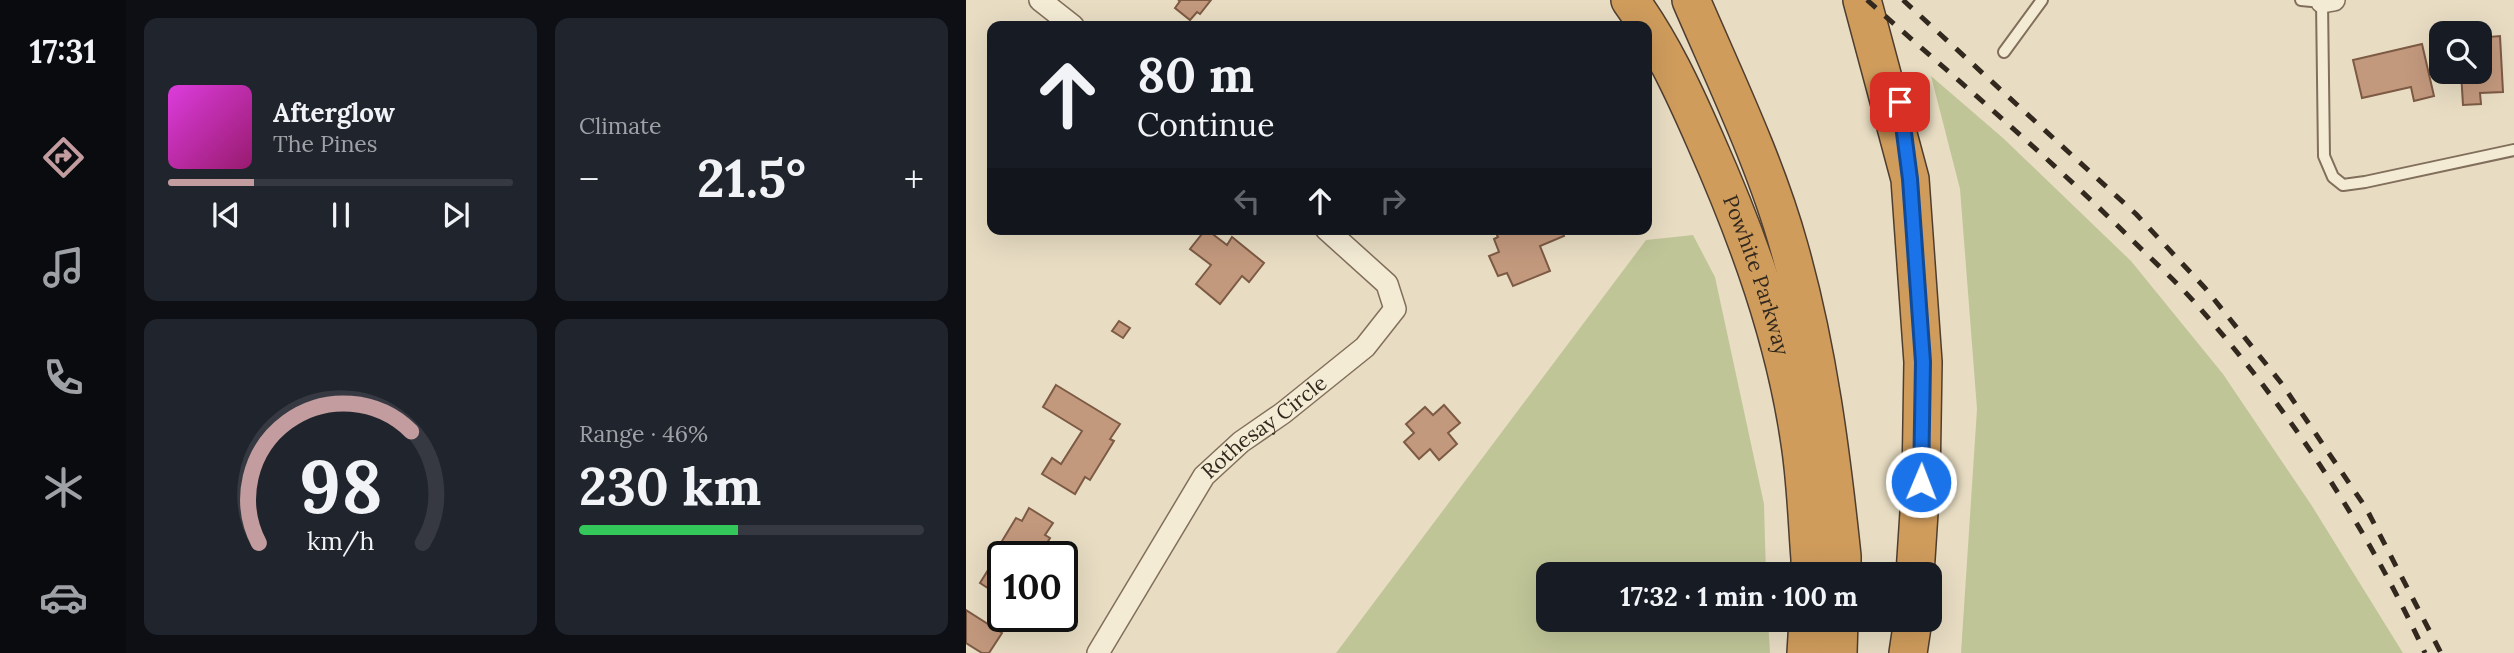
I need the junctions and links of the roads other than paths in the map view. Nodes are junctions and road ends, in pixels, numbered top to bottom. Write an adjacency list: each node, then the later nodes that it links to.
1 (1041, 0): 8 (street)
2 (1630, 0): 9 (highway, Powhite Parkway)
3 (1691, 0): 16 (highway)
4 (1862, 0): 13 (highway)
5 (1886, 0): 13 (highway)
6 (2042, 0): 11 (lane)
7 (2319, 1): 12 (lane)
8 (1067, 21)
9 (1646, 21)
10 (1652, 33): 15 (highway, Powhite Parkway)
11 (2004, 52)
12 (2514, 150)
13 (1910, 179): 17 (highway)
14 (1333, 235): 21 (street, Rothesay Circle)
15 (1811, 562)
16 (1842, 562)
17 (1916, 562)
18 (1807, 632): 22 (highway)
19 (1839, 632): 23 (highway)
20 (1911, 632): 24 (highway)
21 (1098, 653)
22 (1806, 653)
23 (1838, 653)
24 (1908, 653)

